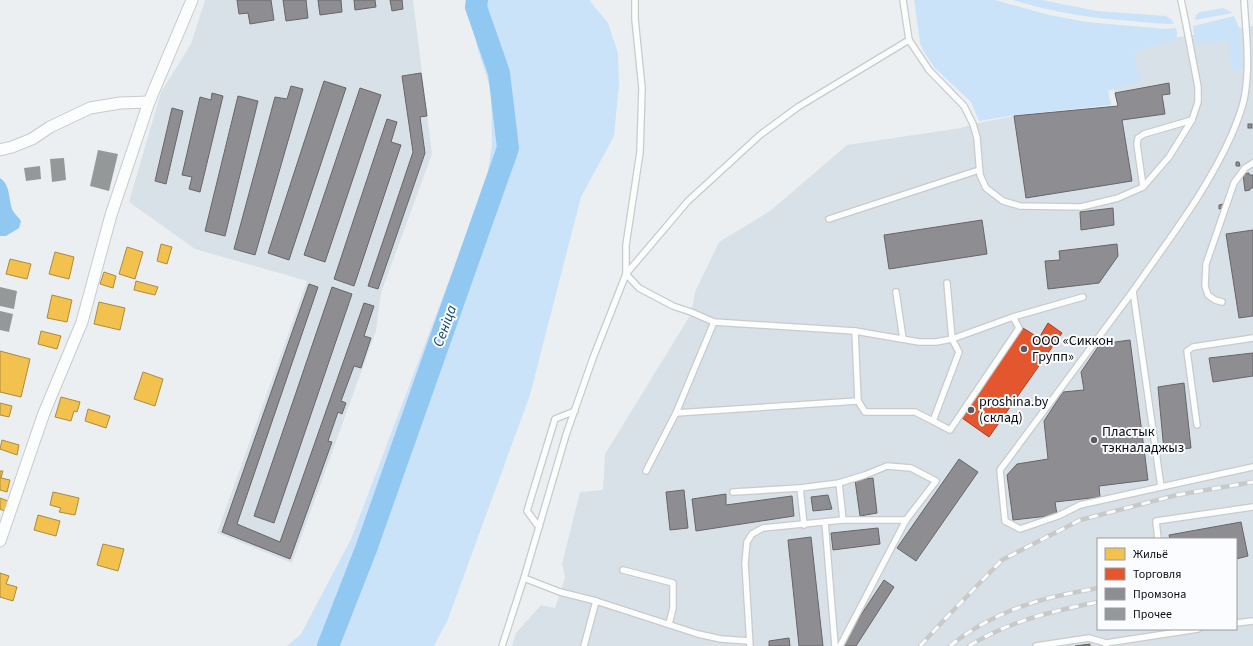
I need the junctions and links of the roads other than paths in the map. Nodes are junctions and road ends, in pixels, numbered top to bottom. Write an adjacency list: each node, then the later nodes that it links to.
1 (192, 0): 7 (street)
2 (635, 0): 14 (lane)
3 (903, 0): 6 (lane)
4 (1181, 0): 8 (lane)
5 (1244, 0): 16 (lane)
6 (909, 40): 11 (lane); 14 (lane)
7 (149, 102): 9 (street); 44 (street)
8 (1192, 120): 12 (lane); 12 (lane)
9 (0, 150)
10 (1253, 163): 19 (lane)
11 (979, 170): 12 (lane); 13 (lane)
12 (1143, 186)
13 (829, 219)
14 (626, 274): 21 (lane); 27 (lane)
15 (947, 283): 25 (lane)
16 (1133, 291): 34 (lane); 34 (lane)
17 (896, 292): 24 (lane)
18 (1083, 297): 20 (lane)
19 (1222, 302)
20 (1013, 317): 25 (lane); 29 (lane)
21 (714, 322): 22 (lane); 28 (lane)
22 (855, 331): 24 (lane); 26 (lane)
23 (1253, 338): 30 (lane)
24 (903, 339): 25 (lane)
25 (952, 339): 29 (lane)
26 (858, 401): 28 (lane); 29 (lane)
27 (575, 411): 42 (lane); 42 (lane)
28 (676, 413): 32 (lane)
29 (933, 421)
30 (1197, 425)
31 (1253, 467): 34 (lane)
32 (646, 471)
33 (839, 483): 35 (lane); 38 (lane); 39 (lane)
34 (1161, 487)
35 (800, 488): 36 (lane); 41 (lane)
36 (733, 492)
37 (1253, 507): 43 (lane)
38 (843, 520): 39 (lane); 40 (lane)
39 (906, 520): 58 (lane)
40 (825, 522): 41 (lane); 57 (lane)
41 (804, 525): 53 (lane)
42 (539, 527): 46 (lane)
43 (1158, 538)
44 (0, 541)
45 (623, 570): 50 (lane)
46 (524, 578): 47 (lane); 55 (lane)
47 (596, 601): 50 (lane); 56 (lane)
48 (1253, 621): 49 (lane)
49 (1237, 623)
50 (669, 624): 53 (lane)
51 (1184, 630): 52 (lane)
52 (1171, 631): 54 (lane)
53 (750, 644)
54 (1106, 645): 59 (lane)
55 (502, 646)
56 (584, 646)
57 (835, 646)
58 (840, 646)
59 (1036, 646)

